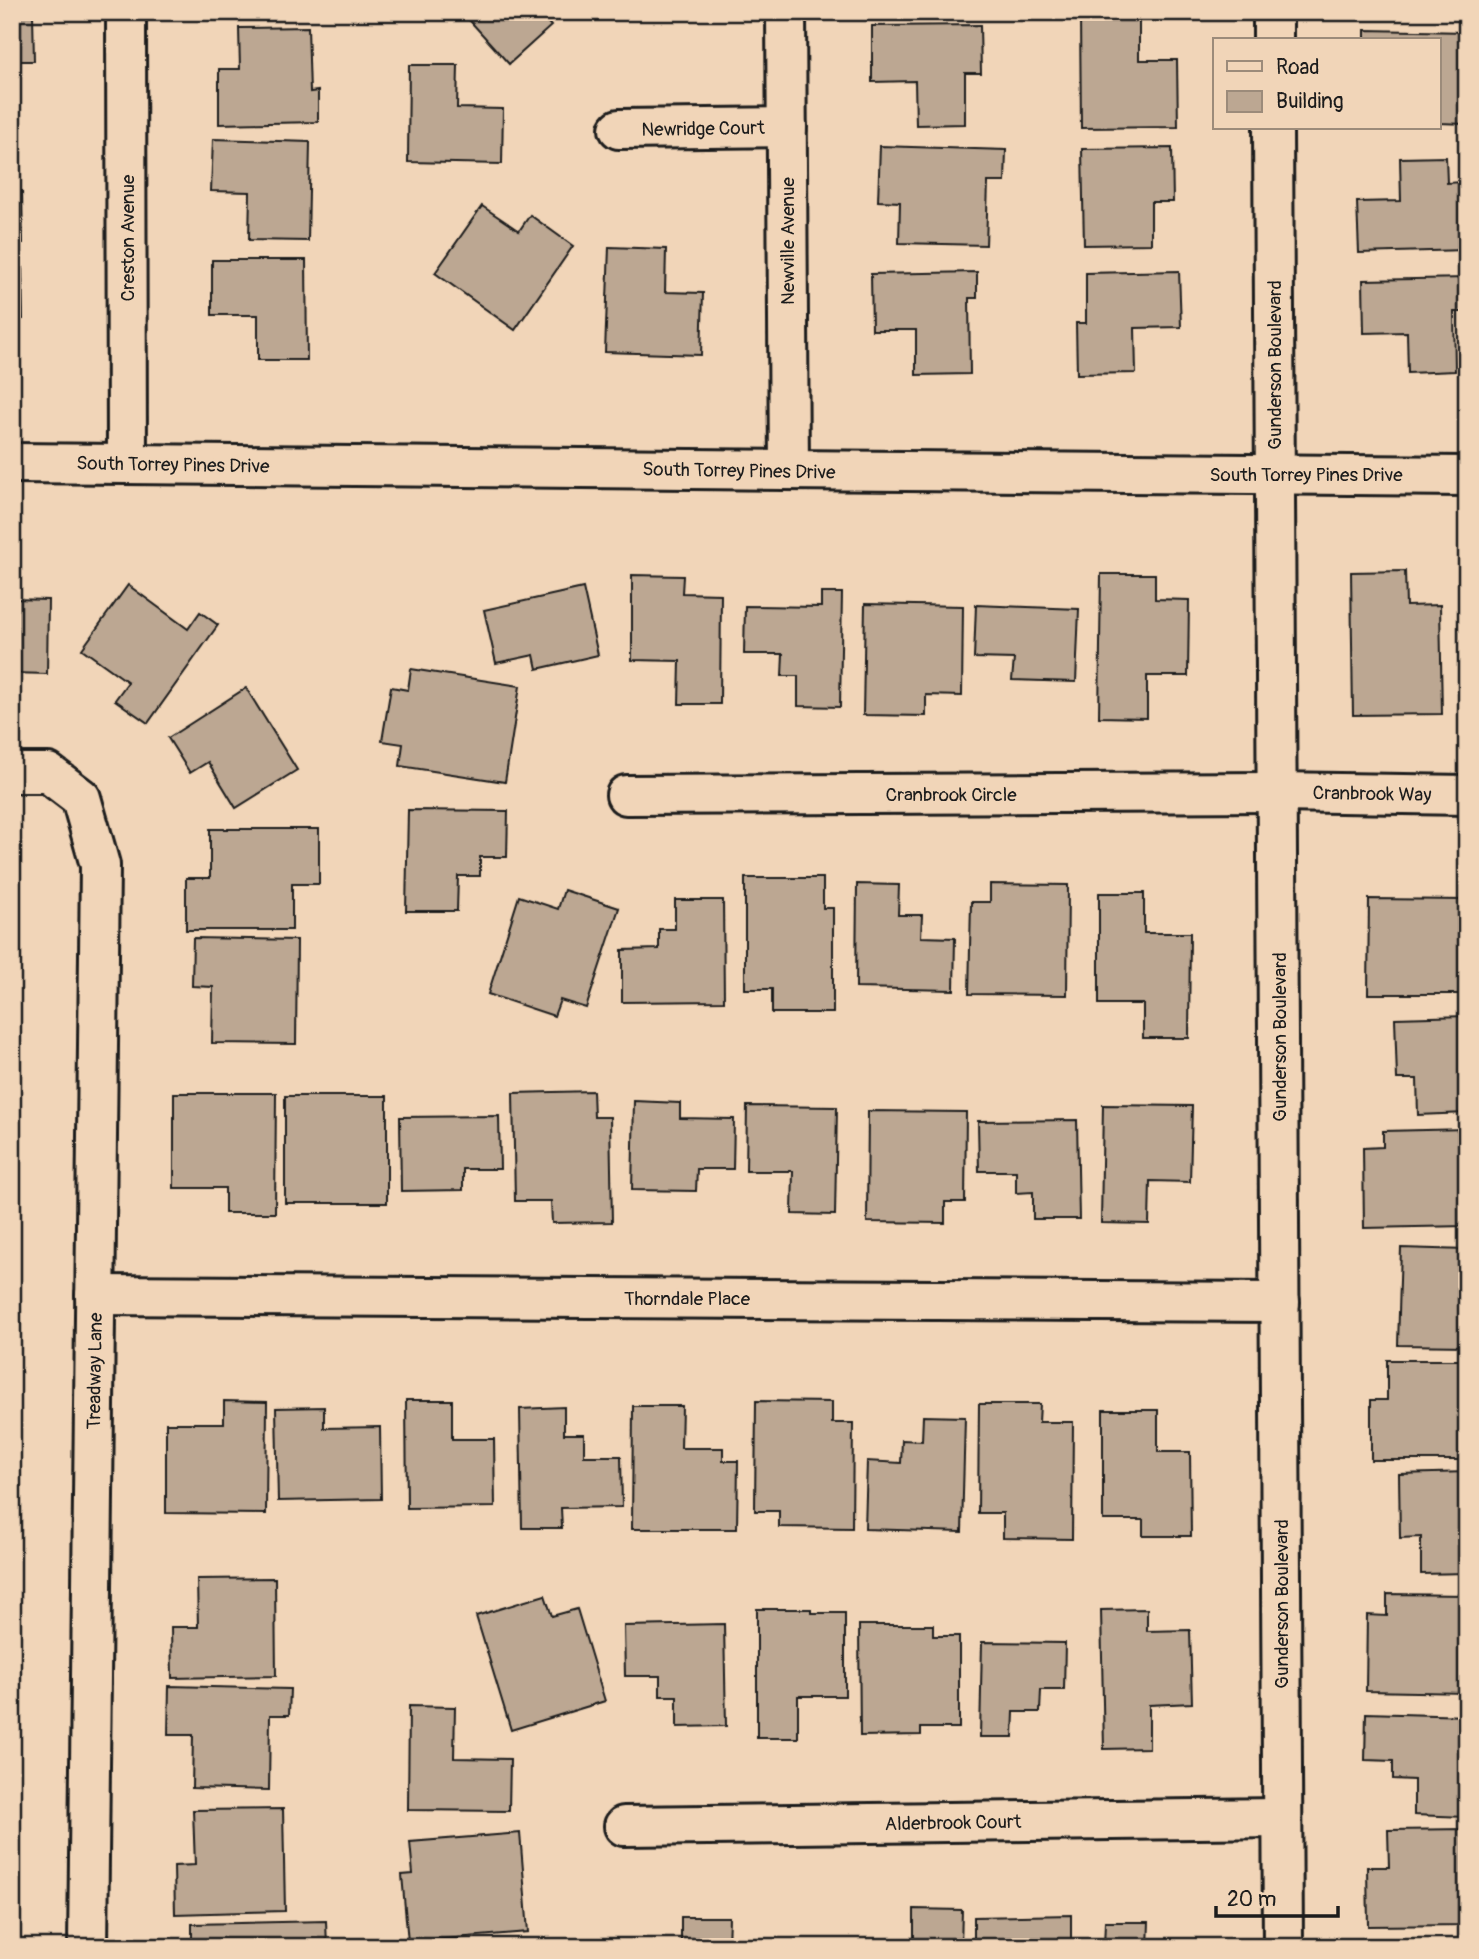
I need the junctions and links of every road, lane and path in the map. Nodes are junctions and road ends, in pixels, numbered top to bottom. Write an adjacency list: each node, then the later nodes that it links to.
1 (126, 12): 9 (street, Creston Avenue)
2 (786, 12): 5 (street, Newville Avenue)
3 (1273, 12): 4 (street)
4 (1273, 38)
5 (787, 127): 6 (street, Newridge Court); 10 (street, Newville Avenue)
6 (619, 129)
7 (1273, 130): 11 (street, Gunderson Boulevard)
8 (12, 463): 9 (street, South Torrey Pines Drive)
9 (127, 464): 10 (street, South Torrey Pines Drive)
10 (789, 470): 11 (street, South Torrey Pines Drive)
11 (1274, 474): 12 (street, South Torrey Pines Drive); 14 (street, Gunderson Boulevard)
12 (1467, 475)
13 (12, 773): 17 (street, Treadway Lane)
14 (1277, 792): 15 (street, Cranbrook Circle); 16 (street, Cranbrook Way); 18 (street, Gunderson Boulevard)
15 (626, 795)
16 (1467, 795)
17 (95, 1295): 18 (street, Thorndale Place); 21 (street, Treadway Lane)
18 (1280, 1302): 19 (street, Gunderson Boulevard)
19 (1282, 1818): 20 (street, Alderbrook Court); 22 (street, Gunderson Boulevard)
20 (624, 1826)
21 (88, 1947)
22 (1283, 1947)

